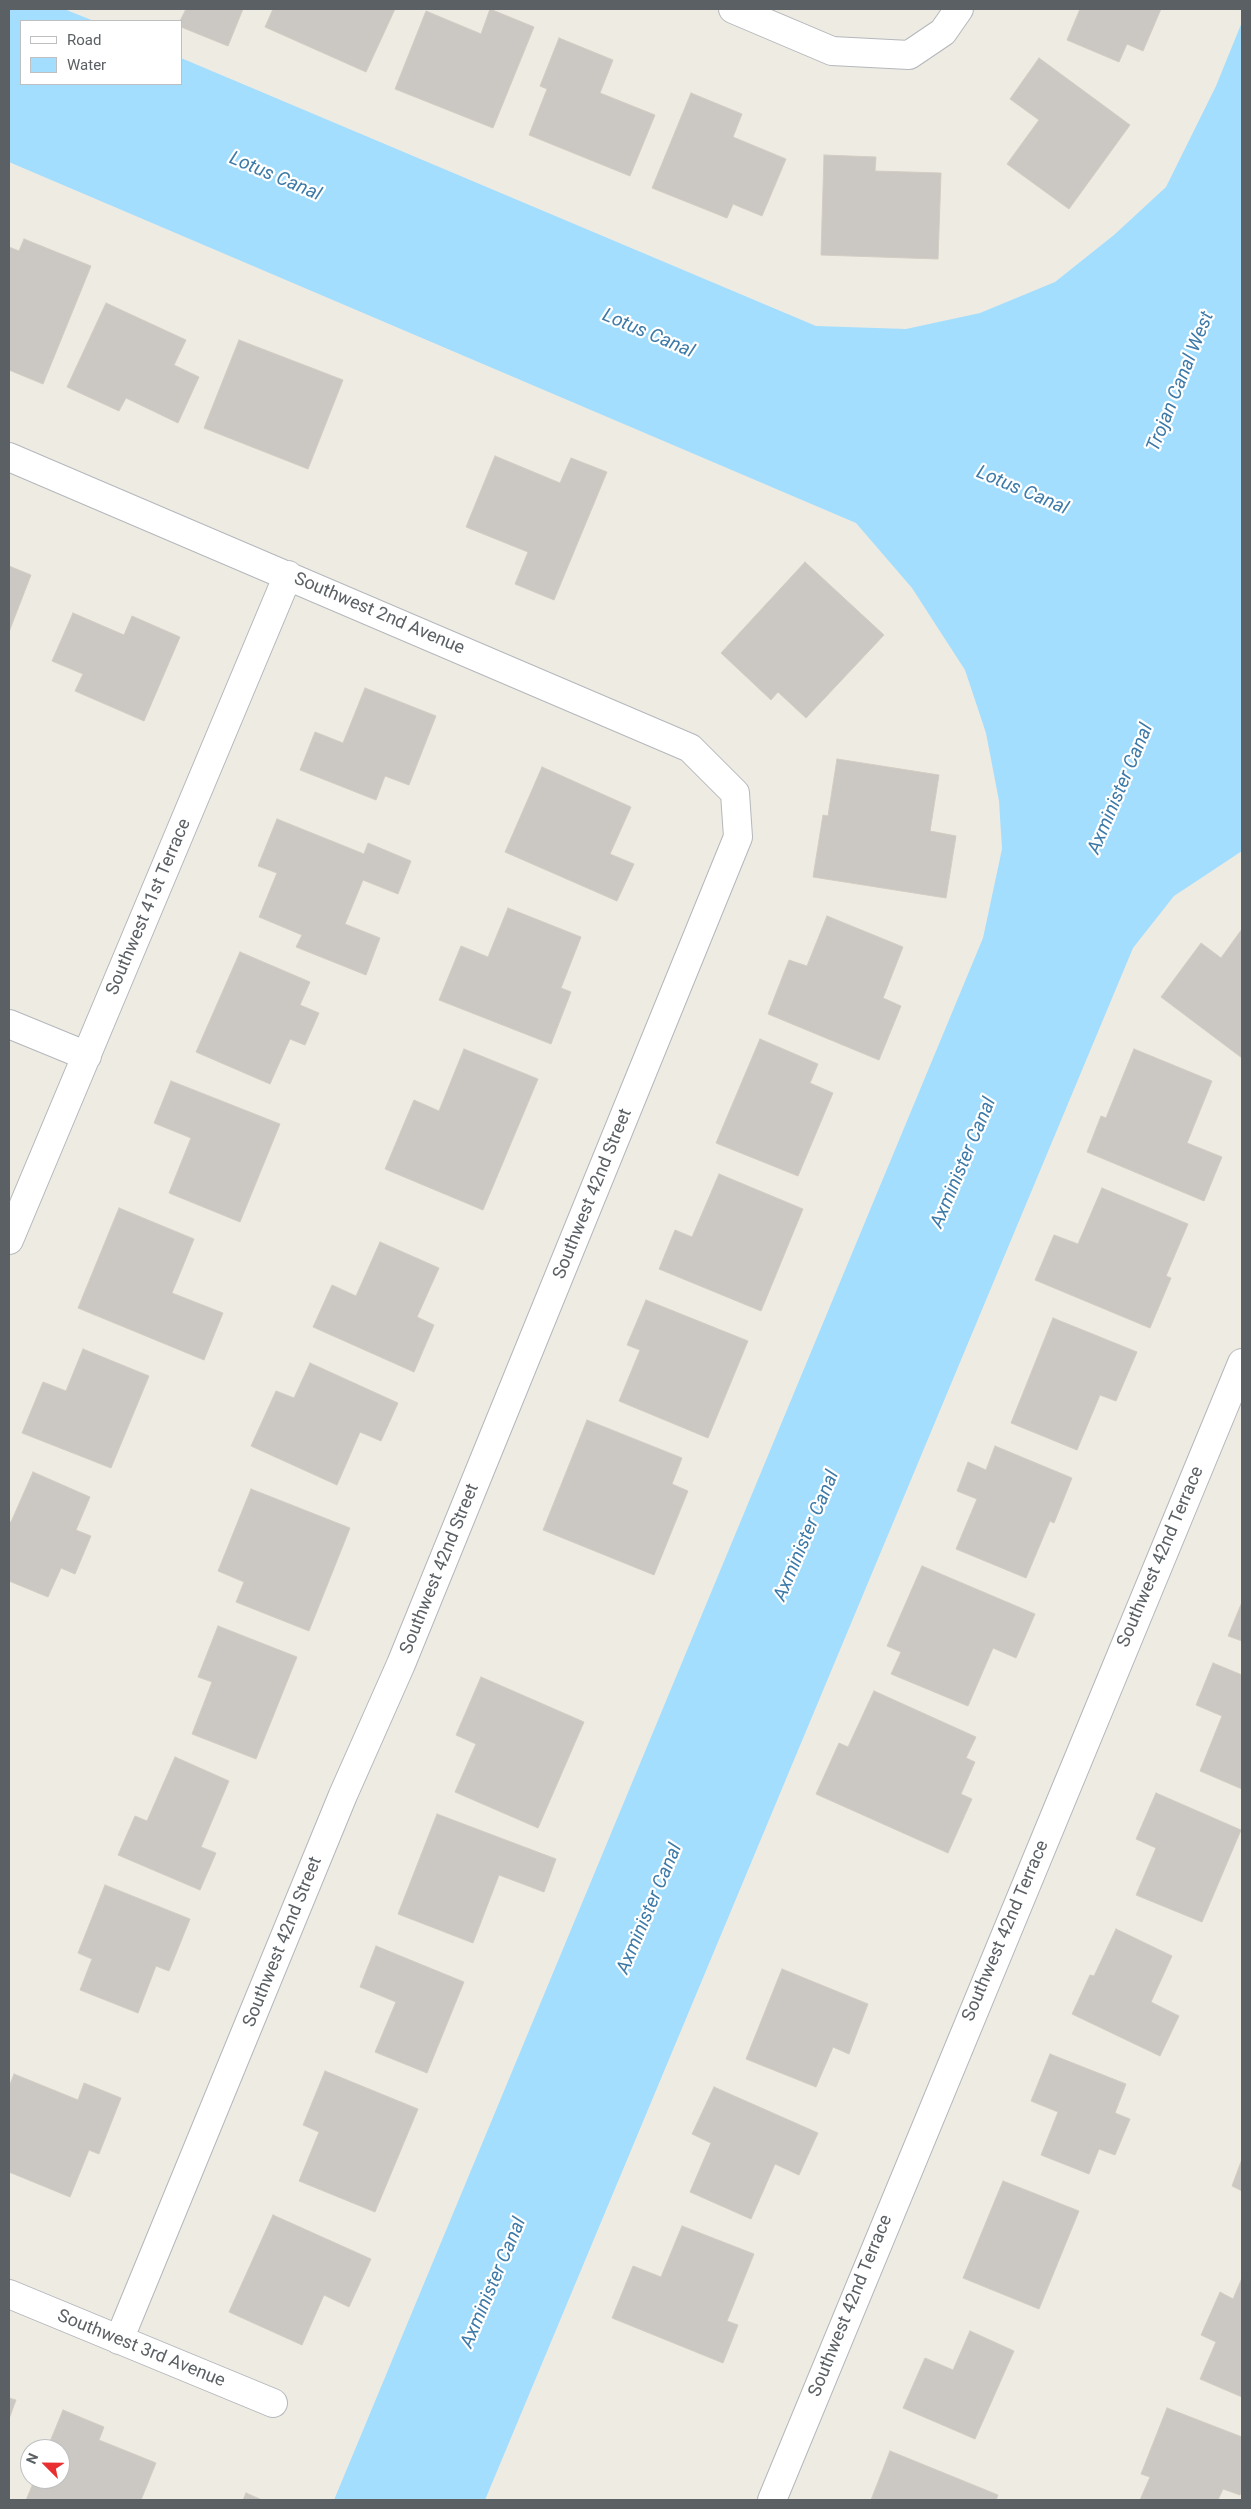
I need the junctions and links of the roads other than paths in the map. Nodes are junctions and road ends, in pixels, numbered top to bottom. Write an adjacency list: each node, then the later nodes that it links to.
1 (733, 9): 2 (street)
2 (959, 9)
3 (9, 456): 4 (street, Southwest 2nd Avenue)
4 (288, 575): 5 (street, Southwest 2nd Avenue); 7 (street, Southwest 41st Terrace)
5 (735, 793): 11 (street, Southwest 42nd Street)
6 (9, 1024): 7 (street)
7 (87, 1056): 8 (street, Southwest 41st Terrace)
8 (9, 1240)
9 (1242, 1363): 13 (street, Southwest 42nd Terrace)
10 (9, 2294): 11 (street, Southwest 3rd Avenue)
11 (119, 2340): 12 (street, Southwest 3rd Avenue)
12 (273, 2403)
13 (772, 2500)

